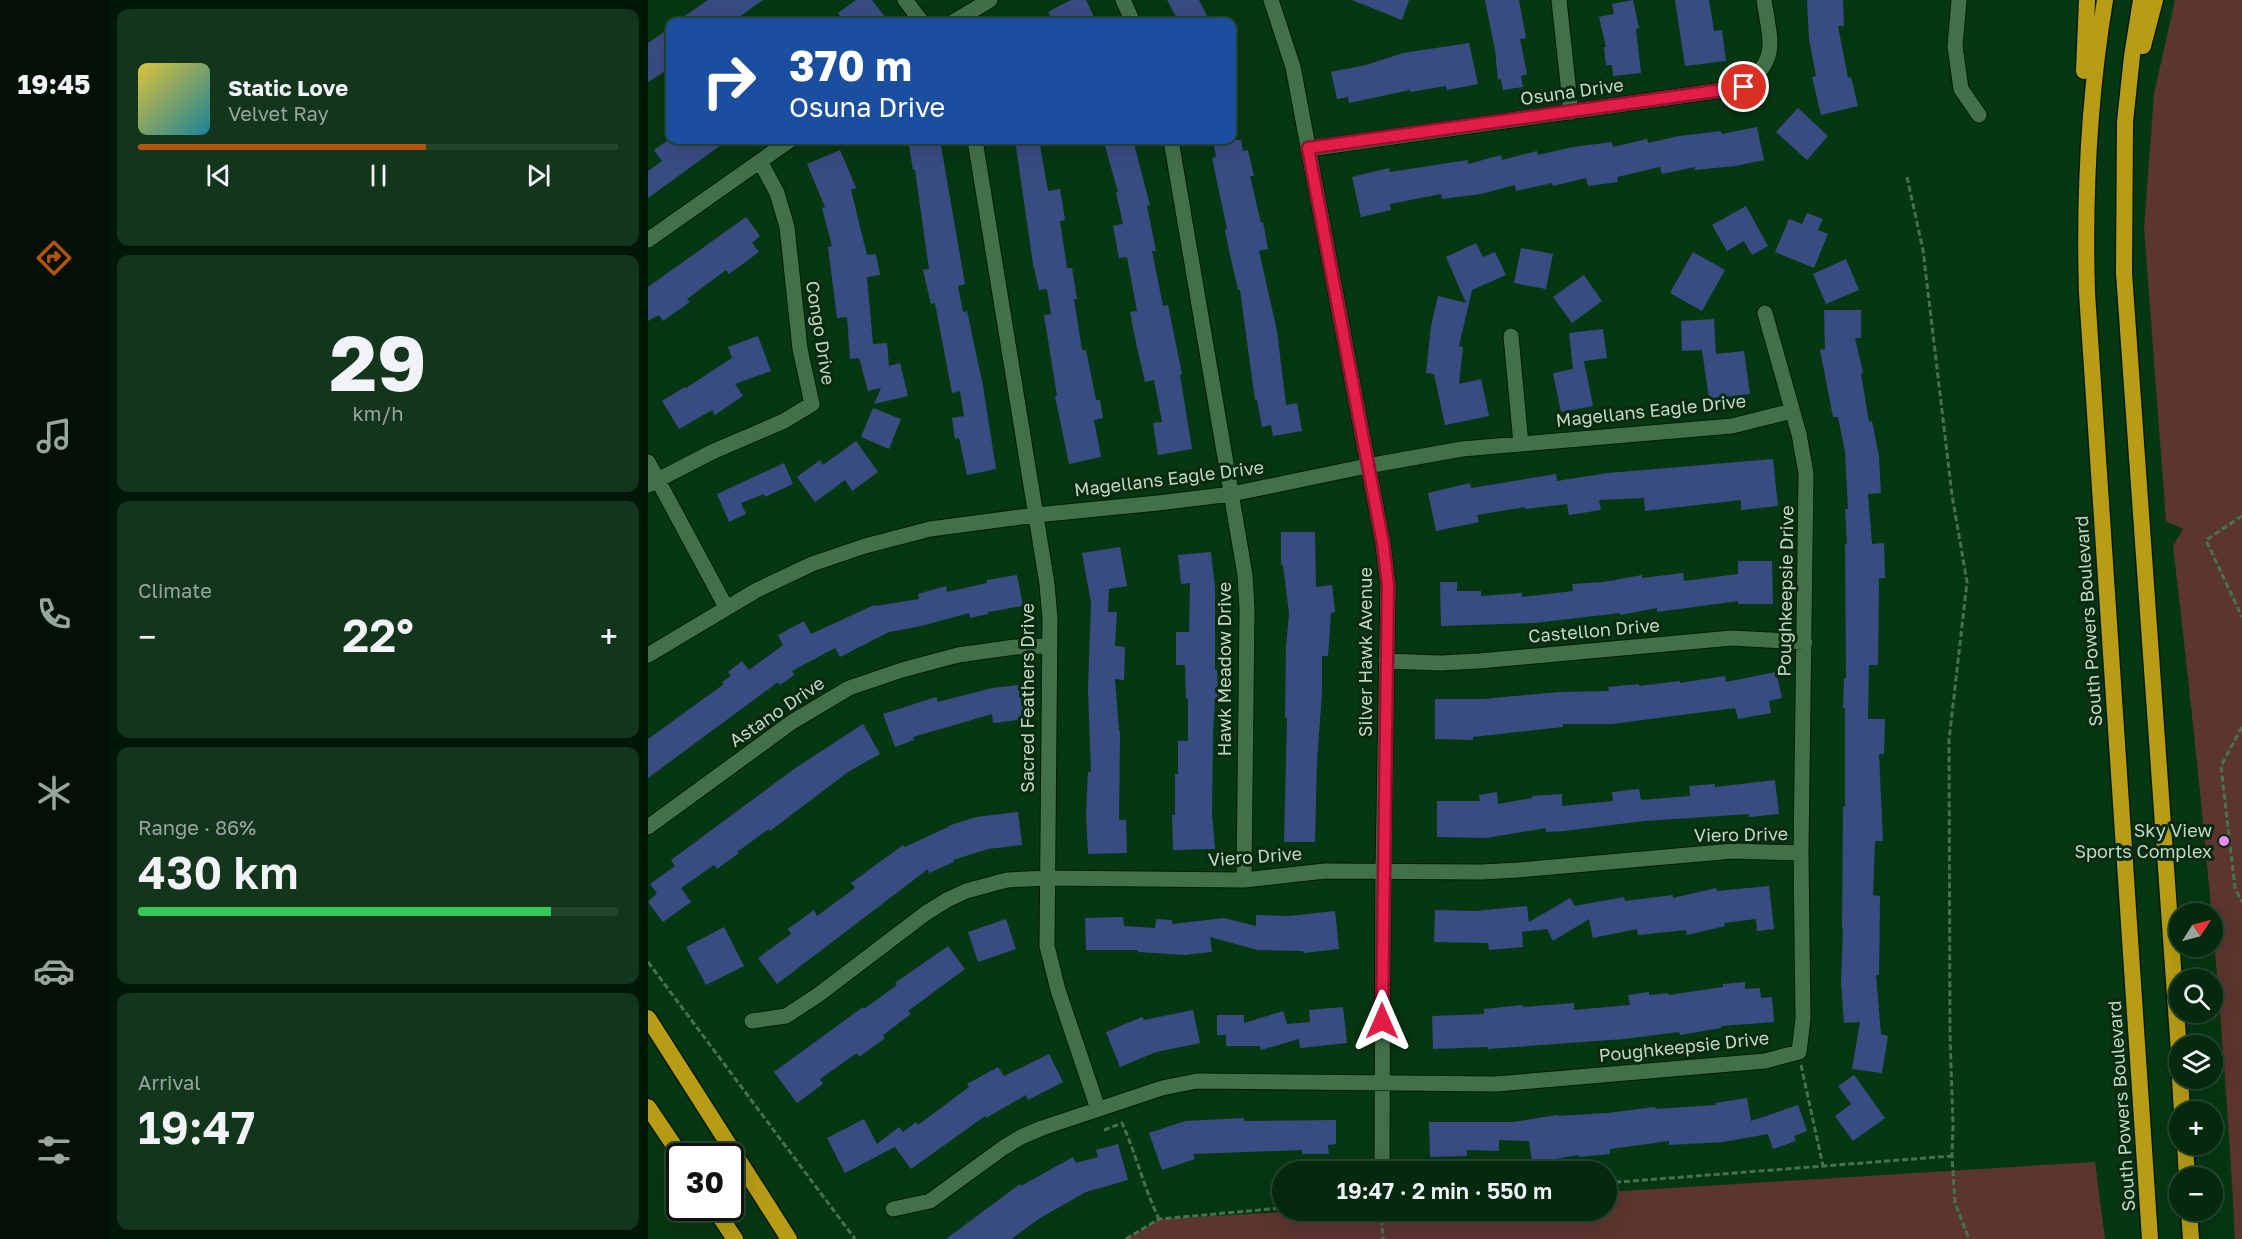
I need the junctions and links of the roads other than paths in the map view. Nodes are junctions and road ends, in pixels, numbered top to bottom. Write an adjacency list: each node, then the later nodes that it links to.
1 (905, 0): 12 (street)
2 (990, 0): 13 (street)
3 (1122, 0): 14 (street)
4 (1271, 0): 21 (street, Silver Hawk Avenue)
5 (1559, 0): 15 (street)
6 (1764, 0): 15 (street, Osuna Drive)
7 (1959, 0): 16 (street)
8 (2087, 0): 23 (highway)
9 (2104, 0): 23 (highway, South Powers Boulevard)
10 (2141, 0): 17 (highway)
11 (2156, 0): 17 (highway)
12 (919, 18)
13 (960, 18)
14 (1131, 18)
15 (1571, 112): 21 (street, Osuna Drive)
16 (1979, 115)
17 (2125, 122): 46 (highway)
18 (784, 144): 22 (street)
19 (976, 144): 33 (street, Sacred Feathers Drive)
20 (1172, 144): 32 (street, Hawk Meadow Drive)
21 (1308, 148): 30 (street, Silver Hawk Avenue)
22 (760, 161): 24 (street); 31 (street, Congo Drive)
23 (2086, 187): 57 (highway, South Powers Boulevard)
24 (648, 240)
25 (1766, 313): 27 (street, Poughkeepsie Drive)
26 (1511, 336): 28 (street)
27 (1792, 411): 28 (street, Magellans Eagle Drive); 35 (street, Poughkeepsie Drive)
28 (1521, 444): 30 (street, Magellans Eagle Drive)
29 (648, 462): 31 (street)
30 (1366, 466): 32 (street, Magellans Eagle Drive); 38 (street, Silver Hawk Avenue)
31 (653, 483): 34 (street)
32 (1232, 494): 33 (street, Magellans Eagle Drive); 43 (street, Hawk Meadow Drive)
33 (1036, 515): 34 (street, Magellans Eagle Drive); 36 (street, Sacred Feathers Drive)
34 (726, 607): 37 (street, Magellans Eagle Drive)
35 (1805, 642): 38 (street, Castellon Drive); 40 (street, Poughkeepsie Drive)
36 (1050, 645): 39 (street, Astano Drive); 42 (street, Sacred Feathers Drive)
37 (648, 656)
38 (1386, 661): 41 (street, Silver Hawk Avenue)
39 (648, 827)
40 (1801, 853): 41 (street, Viero Drive); 47 (street, Poughkeepsie Drive)
41 (1383, 871): 43 (street, Viero Drive); 47 (street, Silver Hawk Avenue)
42 (1046, 878): 43 (street, Viero Drive); 45 (street, Viero Drive); 49 (street, Sacred Feathers Drive)
43 (1244, 880)
44 (648, 1018): 56 (highway)
45 (752, 1021)
46 (2178, 1035)
47 (1382, 1083): 49 (street, Poughkeepsie Drive); 51 (street, Silver Hawk Avenue)
48 (648, 1107): 50 (highway)
49 (1098, 1110): 52 (street, Poughkeepsie Drive)
50 (672, 1143)
51 (1382, 1161)
52 (893, 1209)
53 (723, 1221): 55 (highway)
54 (2190, 1221): 58 (highway)
55 (735, 1239)
56 (789, 1239)
57 (2150, 1239)
58 (2191, 1239)

